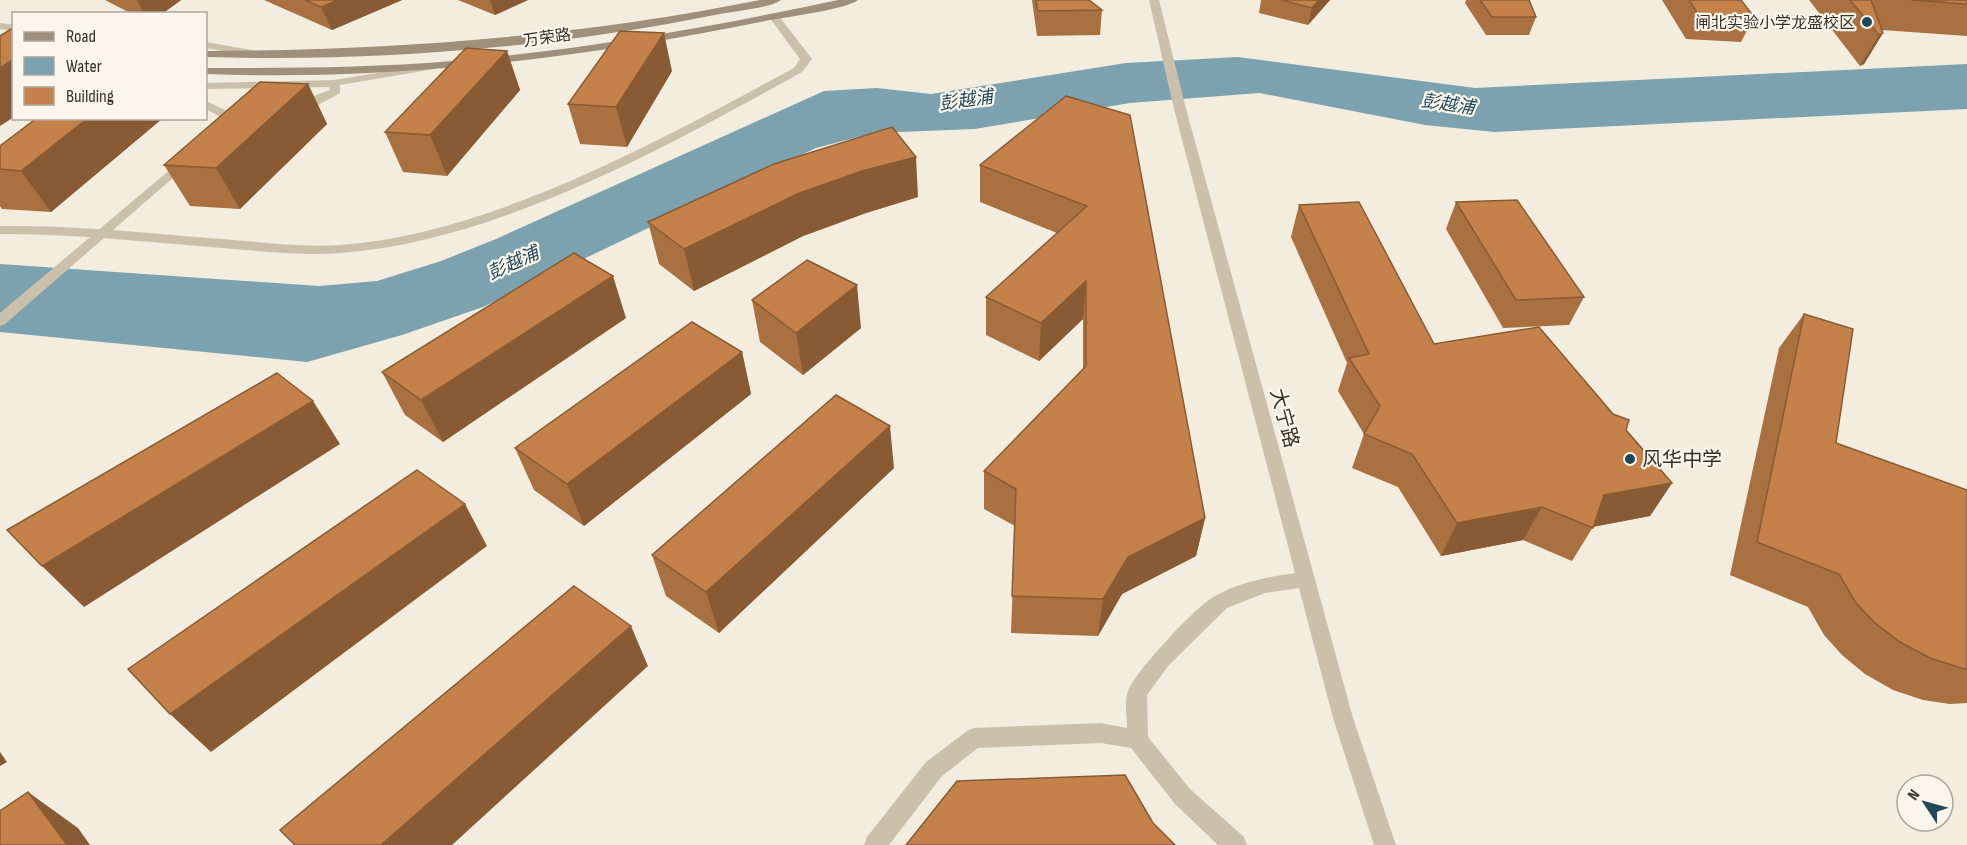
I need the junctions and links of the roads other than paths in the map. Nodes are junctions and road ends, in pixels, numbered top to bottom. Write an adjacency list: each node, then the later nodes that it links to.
1 (776, 0): 7 (main road, 万荣路)
2 (853, 0): 4 (main road, 万荣路)
3 (1154, 0): 19 (street, 大宁路)
4 (774, 17): 8 (main road, 万荣路); 17 (street)
5 (207, 45): 7 (street)
6 (207, 54): 7 (main road, 万荣路)
7 (257, 55)
8 (438, 66): 9 (main road, 万荣路); 10 (street)
9 (207, 71)
10 (334, 83): 11 (street); 13 (street)
11 (207, 88)
12 (207, 106): 14 (street)
13 (281, 112)
14 (234, 121)
15 (199, 149): 17 (street)
16 (0, 230): 17 (street)
17 (103, 232): 18 (street)
18 (0, 321)
19 (1306, 579): 20 (street); 23 (street, 大宁路)
20 (1137, 740): 21 (street); 22 (street)
21 (875, 845)
22 (1236, 845)
23 (1385, 845)

